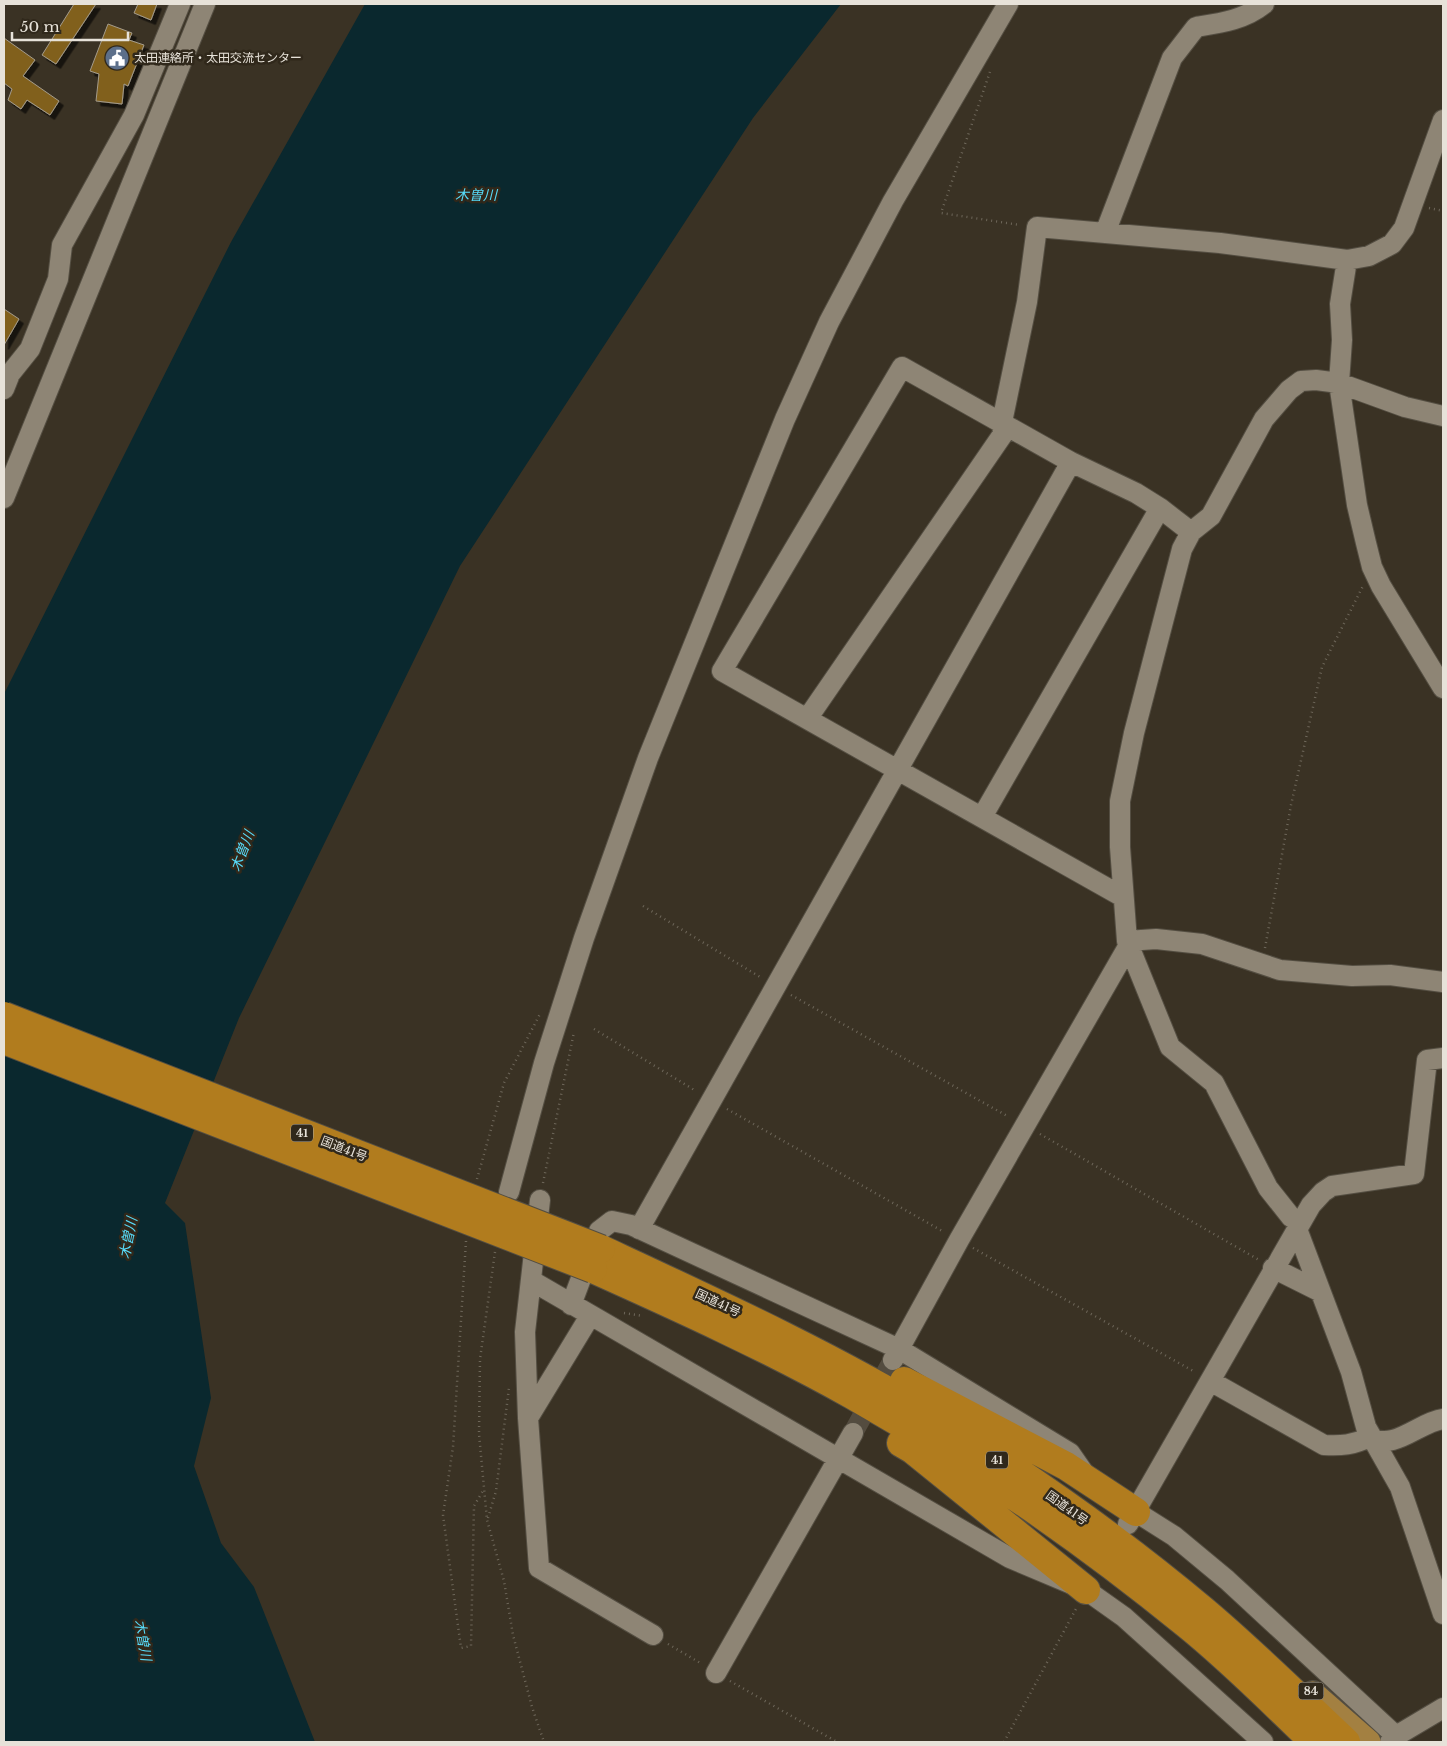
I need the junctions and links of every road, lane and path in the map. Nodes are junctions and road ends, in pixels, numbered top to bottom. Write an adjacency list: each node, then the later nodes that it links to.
1 (180, 4): 11 (street)
2 (205, 4): 15 (street)
3 (1008, 4): 38 (street)
4 (1264, 4): 8 (street)
5 (992, 67): 7 (path)
6 (1443, 120): 9 (street)
7 (1037, 227): 8 (street); 13 (street)
8 (1105, 233): 9 (street)
9 (1347, 260): 10 (street)
10 (1339, 383): 12 (street); 17 (street); 18 (street)
11 (4, 389)
12 (1443, 416)
13 (1002, 422): 14 (street); 20 (street); 20 (street)
14 (1071, 462): 16 (street); 21 (street)
15 (4, 498)
16 (1160, 508): 17 (street); 22 (street)
17 (1191, 532): 23 (street)
18 (1372, 567): 19 (street); 26 (path)
19 (1443, 688)
20 (807, 719): 21 (street)
21 (897, 769): 22 (street); 28 (street)
22 (982, 817): 23 (street)
23 (1123, 897): 25 (street)
24 (643, 906): 28 (path)
25 (1128, 943): 26 (street); 36 (street); 40 (street)
26 (1262, 964): 27 (street)
27 (1443, 982)
28 (775, 986): 35 (street); 36 (path)
29 (540, 1012): 37 (path)
30 (4, 1016): 45 (highway, 国道41号 / 41, bridge)
31 (594, 1029): 35 (path)
32 (574, 1030): 39 (path)
33 (4, 1040): 45 (highway, 国道41号 / 41, bridge)
34 (1443, 1058): 40 (street)
35 (710, 1099): 41 (street); 43 (path)
36 (1026, 1126): 43 (street); 46 (path)
37 (476, 1180)
38 (509, 1192)
39 (540, 1200): 47 (street)
40 (1299, 1226): 46 (street); 48 (street)
41 (639, 1229): 50 (street); 53 (street)
42 (466, 1238): 62 (path)
43 (959, 1240): 53 (street); 54 (path)
44 (495, 1250): 62 (path)
45 (597, 1259): 49 (highway, 国道41号 / 41); 52 (highway, 国道41号 / 41)
46 (1273, 1268): 48 (street); 54 (street)
47 (532, 1281): 50 (street); 56 (street)
48 (1320, 1291): 59 (street)
49 (647, 1294): 65 (highway); 76 (highway, 国道41号 / 41)
50 (572, 1305): 51 (street)
51 (590, 1316): 56 (street); 60 (street)
52 (762, 1323): 61 (highway); 68 (highway, 国道41号 / 41)
53 (896, 1355): 61 (street)
54 (1212, 1382): 59 (street); 63 (street)
55 (510, 1384): 64 (path)
56 (528, 1418): 67 (street)
57 (1443, 1419): 59 (street)
58 (852, 1433): 60 (street)
59 (1369, 1437): 66 (street)
60 (838, 1459): 65 (street); 69 (street)
61 (1090, 1482): 63 (highway)
62 (484, 1489): 64 (path)
63 (1132, 1518): 71 (street)
64 (487, 1520): 72 (path)
65 (1086, 1590): 74 (path); 75 (street)
66 (1443, 1614)
67 (653, 1635): 69 (path)
68 (1247, 1649): 77 (highway, 国道41号 / 41); 78 (main road, 84)
69 (716, 1673): 73 (path)
70 (1443, 1708): 71 (street)
71 (1393, 1739)
72 (544, 1742)
73 (837, 1742)
74 (1004, 1742)
75 (1264, 1742)
76 (1314, 1742)
77 (1346, 1742)
78 (1368, 1742)

